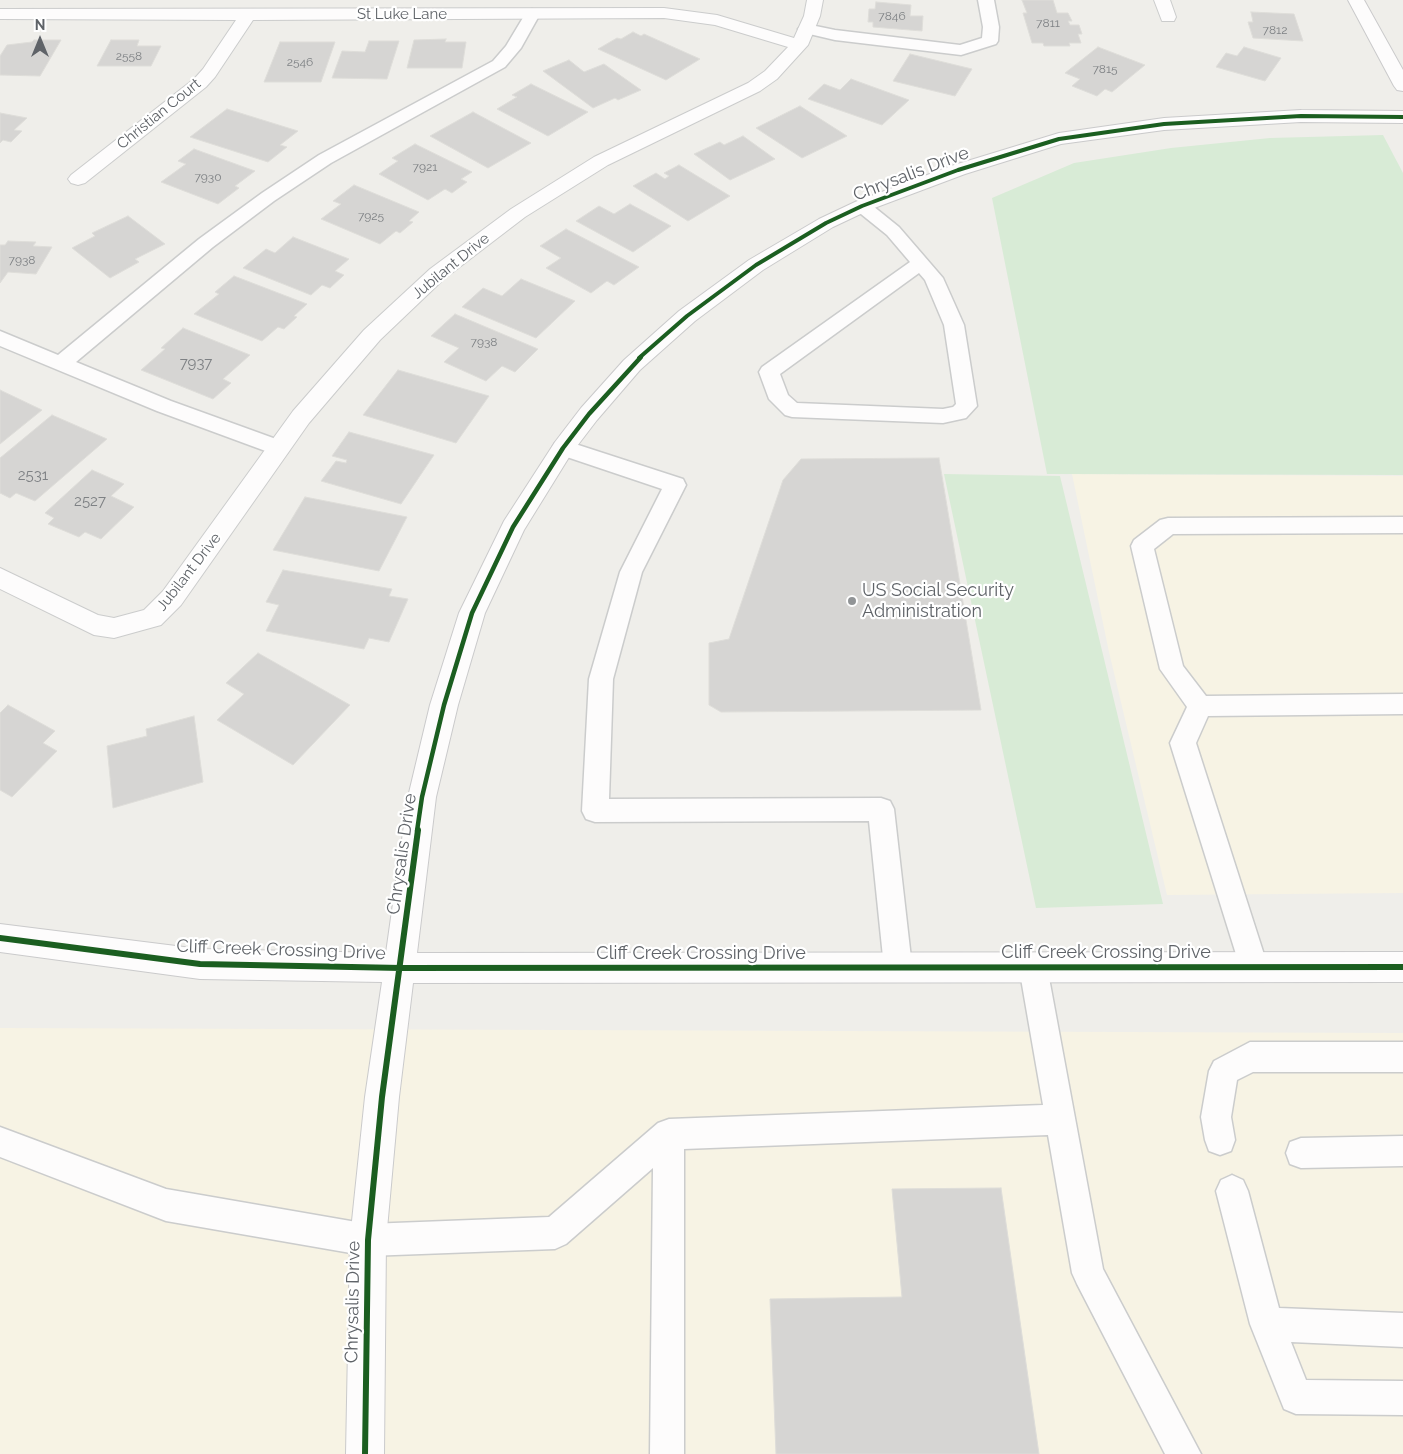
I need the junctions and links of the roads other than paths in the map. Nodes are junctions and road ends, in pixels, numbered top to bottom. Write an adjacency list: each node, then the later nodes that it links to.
1 (815, 0): 9 (street, Jubilant Drive)
2 (986, 0): 9 (lane)
3 (1162, 0): 8 (street)
4 (1356, 0): 10 (street)
5 (0, 14): 7 (street, St Luke Lane)
6 (532, 14): 7 (street, St Luke Lane); 9 (street, St Luke Lane); 16 (lane)
7 (248, 15): 12 (street, Christian Court)
8 (1168, 17)
9 (803, 37): 17 (street, Jubilant Drive)
10 (1403, 86)
11 (1403, 117): 13 (street, Chrysalis Drive)
12 (78, 179)
13 (862, 206): 14 (lane); 18 (street, Chrysalis Drive)
14 (920, 263): 14 (lane)
15 (0, 338): 16 (lane)
16 (61, 363): 17 (lane)
17 (279, 448): 20 (street, Jubilant Drive)
18 (563, 448): 25 (lane); 28 (street, Chrysalis Drive)
19 (1403, 525): 22 (lane)
20 (0, 578)
21 (1403, 704): 22 (lane)
22 (1200, 706): 27 (lane)
23 (0, 938): 28 (street, Cliff Creek Crossing Drive)
24 (1403, 966): 27 (street, Cliff Creek Crossing Drive)
25 (898, 967): 26 (street, Cliff Creek Crossing Drive); 28 (street, Cliff Creek Crossing Drive)
26 (1033, 967): 27 (street, Cliff Creek Crossing Drive); 30 (lane)
27 (1254, 967)
28 (401, 968): 37 (street, Chrysalis Drive)
29 (1403, 1057): 32 (lane)
30 (1060, 1119): 31 (lane); 43 (lane)
31 (669, 1134): 37 (lane); 42 (lane)
32 (1220, 1140)
33 (0, 1142): 37 (lane)
34 (1403, 1151): 35 (lane)
35 (1301, 1154)
36 (1232, 1191): 38 (lane)
37 (368, 1240): 41 (street, Chrysalis Drive)
38 (1267, 1324): 39 (lane); 40 (lane)
39 (1403, 1330)
40 (1403, 1398)
41 (364, 1454)
42 (668, 1454)
43 (1184, 1454)

